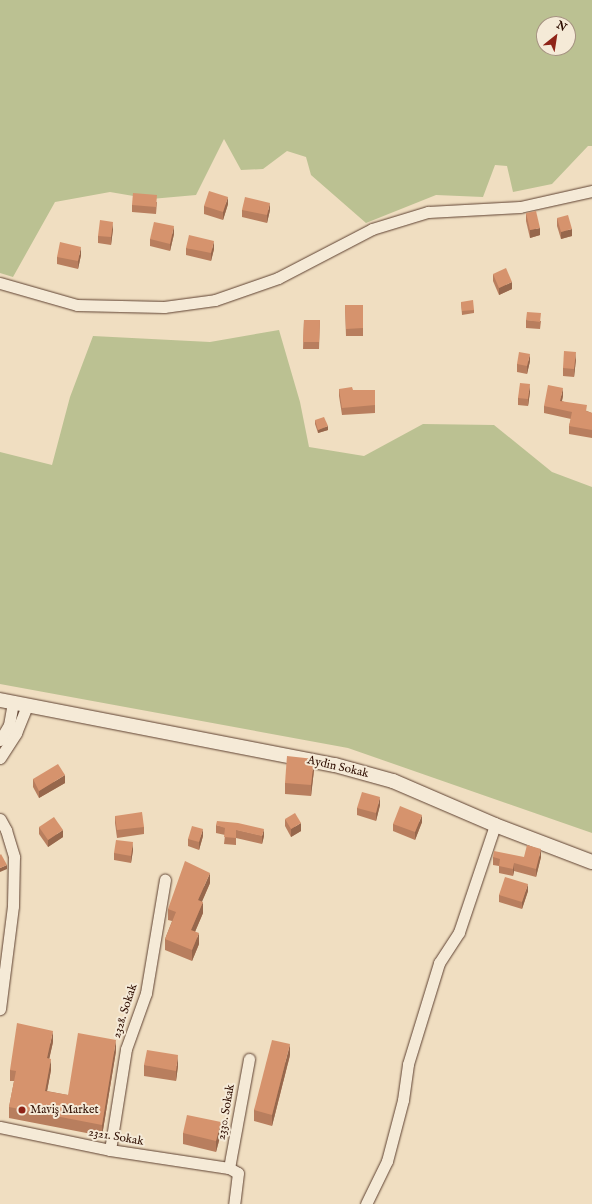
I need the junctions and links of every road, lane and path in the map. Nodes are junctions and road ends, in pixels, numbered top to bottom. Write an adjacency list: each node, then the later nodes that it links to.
1 (592, 191): 2 (street)
2 (0, 283)
3 (13, 703): 4 (street); 5 (street); 7 (street, Aydin Sokak)
4 (0, 740)
5 (0, 758)
6 (0, 819): 10 (street)
7 (495, 825): 8 (street, Aydin Sokak); 16 (street)
8 (592, 862)
9 (165, 880): 13 (street, 2328. Sokak)
10 (0, 1009)
11 (249, 1059): 14 (street, 2330. Sokak)
12 (0, 1127): 13 (street, 2321. Sokak)
13 (110, 1150): 14 (street, 2321. Sokak)
14 (228, 1168): 15 (street)
15 (234, 1204)
16 (366, 1204)

